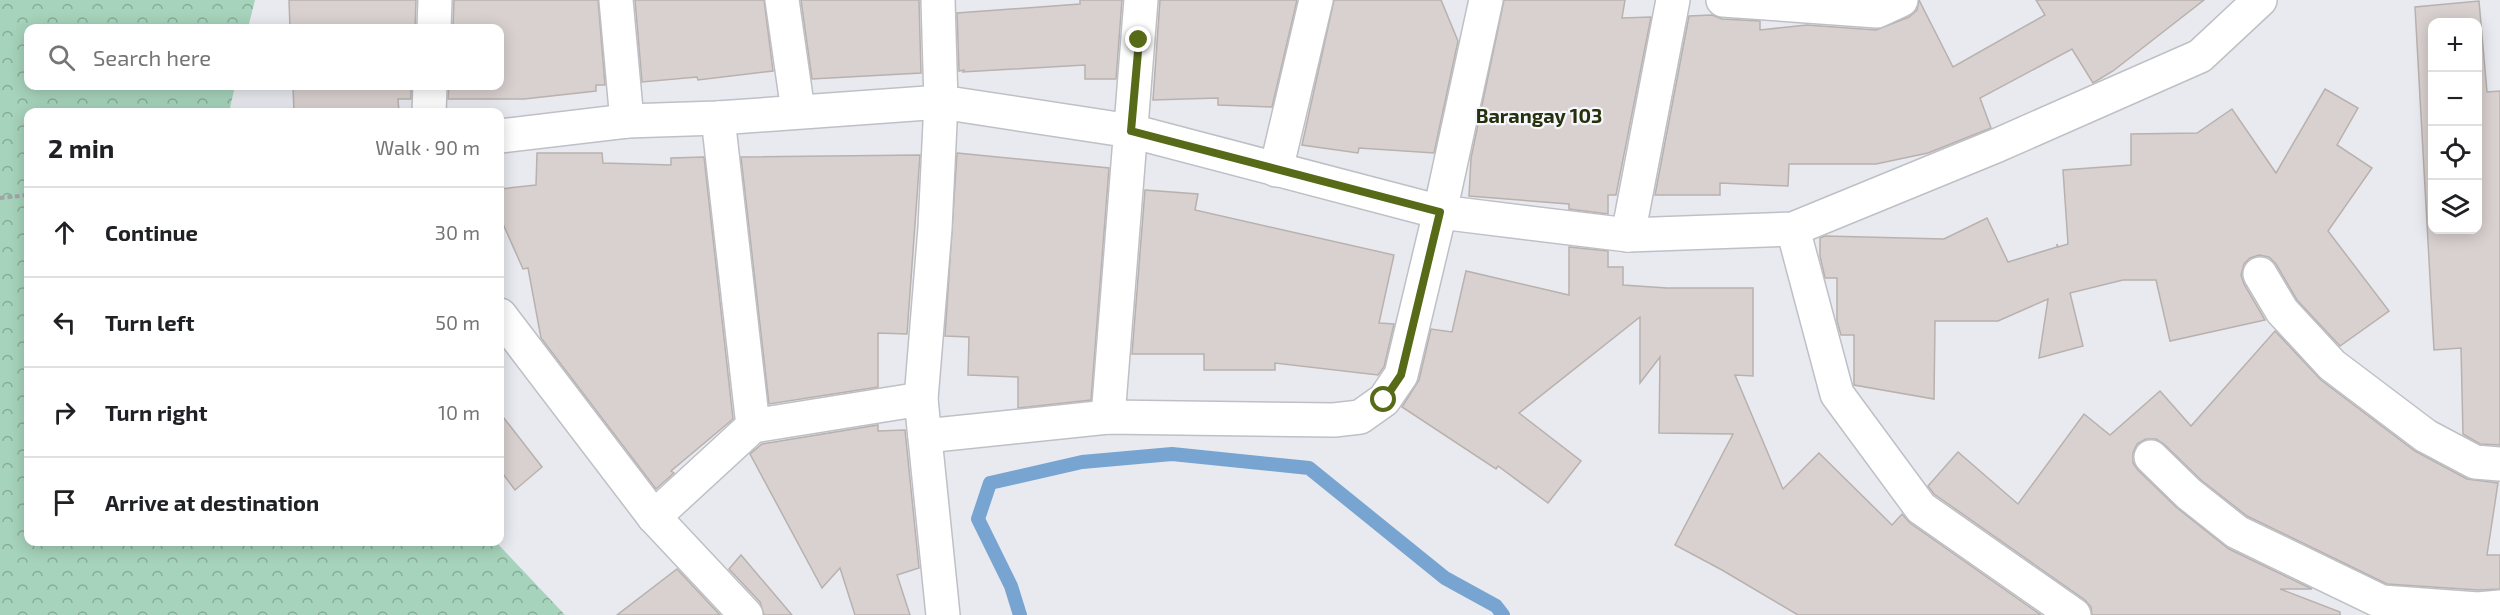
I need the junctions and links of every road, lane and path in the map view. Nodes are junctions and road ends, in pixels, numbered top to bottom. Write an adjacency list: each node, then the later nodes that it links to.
1 (435, 0): 12 (street)
2 (616, 0): 18 (street)
3 (782, 0): 16 (street)
4 (938, 0): 14 (street)
5 (1141, 0): 19 (street)
6 (1316, 0): 21 (street)
7 (1486, 0): 24 (street)
8 (1672, 0): 26 (street)
9 (1723, 0): 10 (street)
10 (1900, 0)
11 (2260, 0): 25 (street)
12 (434, 24)
13 (430, 90): 15 (street)
14 (941, 102): 16 (street); 19 (street); 29 (street)
15 (429, 108)
16 (798, 111): 17 (street)
17 (718, 118): 18 (street); 31 (street)
18 (627, 121): 20 (street)
19 (1131, 131): 21 (street); 30 (street)
20 (504, 136)
21 (1276, 170): 24 (street)
22 (24, 195): 23 (path)
23 (0, 198)
24 (1440, 212): 26 (street); 30 (street)
25 (1793, 229): 26 (street); 39 (street)
26 (1628, 235)
27 (2260, 274): 34 (street)
28 (504, 320): 35 (street)
29 (921, 399): 31 (street); 32 (street)
30 (1108, 417): 32 (street)
31 (753, 426): 35 (street)
32 (925, 436): 38 (street)
33 (2151, 457): 36 (street)
34 (2500, 464)
35 (654, 517): 37 (street)
36 (2500, 607)
37 (746, 615)
38 (943, 615)
39 (2074, 615)

